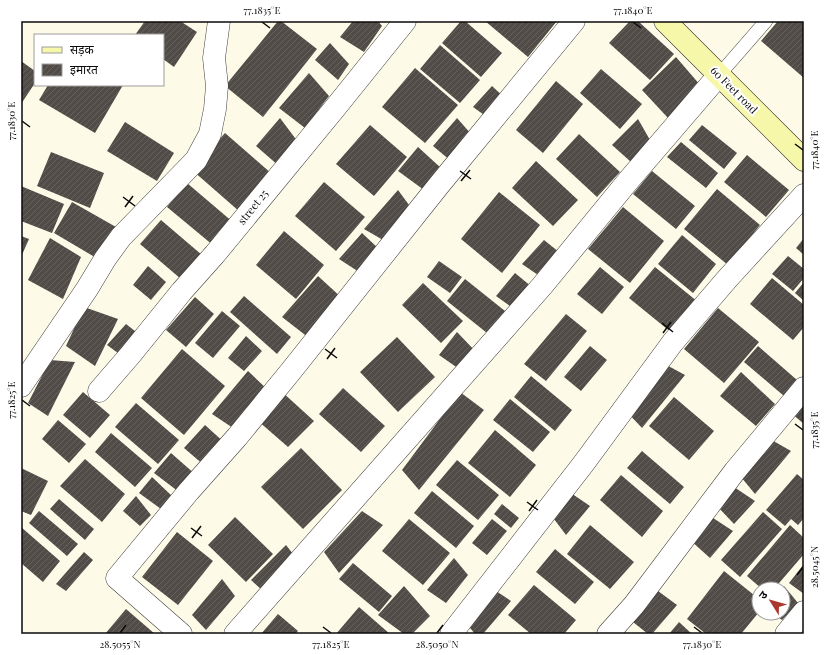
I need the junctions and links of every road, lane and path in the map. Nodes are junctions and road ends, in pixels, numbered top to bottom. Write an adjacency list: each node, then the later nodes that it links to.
1 (219, 21): 9 (street)
2 (405, 21): 11 (street, street 25)
3 (574, 21): 13 (street)
4 (665, 21): 6 (street, 60 Feet road)
5 (766, 21): 6 (lane)
6 (719, 75): 7 (street, 60 Feet road); 14 (street)
7 (804, 160)
8 (804, 195): 15 (street)
9 (21, 386)
10 (804, 388): 16 (street)
11 (99, 392)
12 (804, 612): 17 (street)
13 (181, 634)
14 (234, 634)
15 (451, 634)
16 (608, 634)
17 (786, 634)

